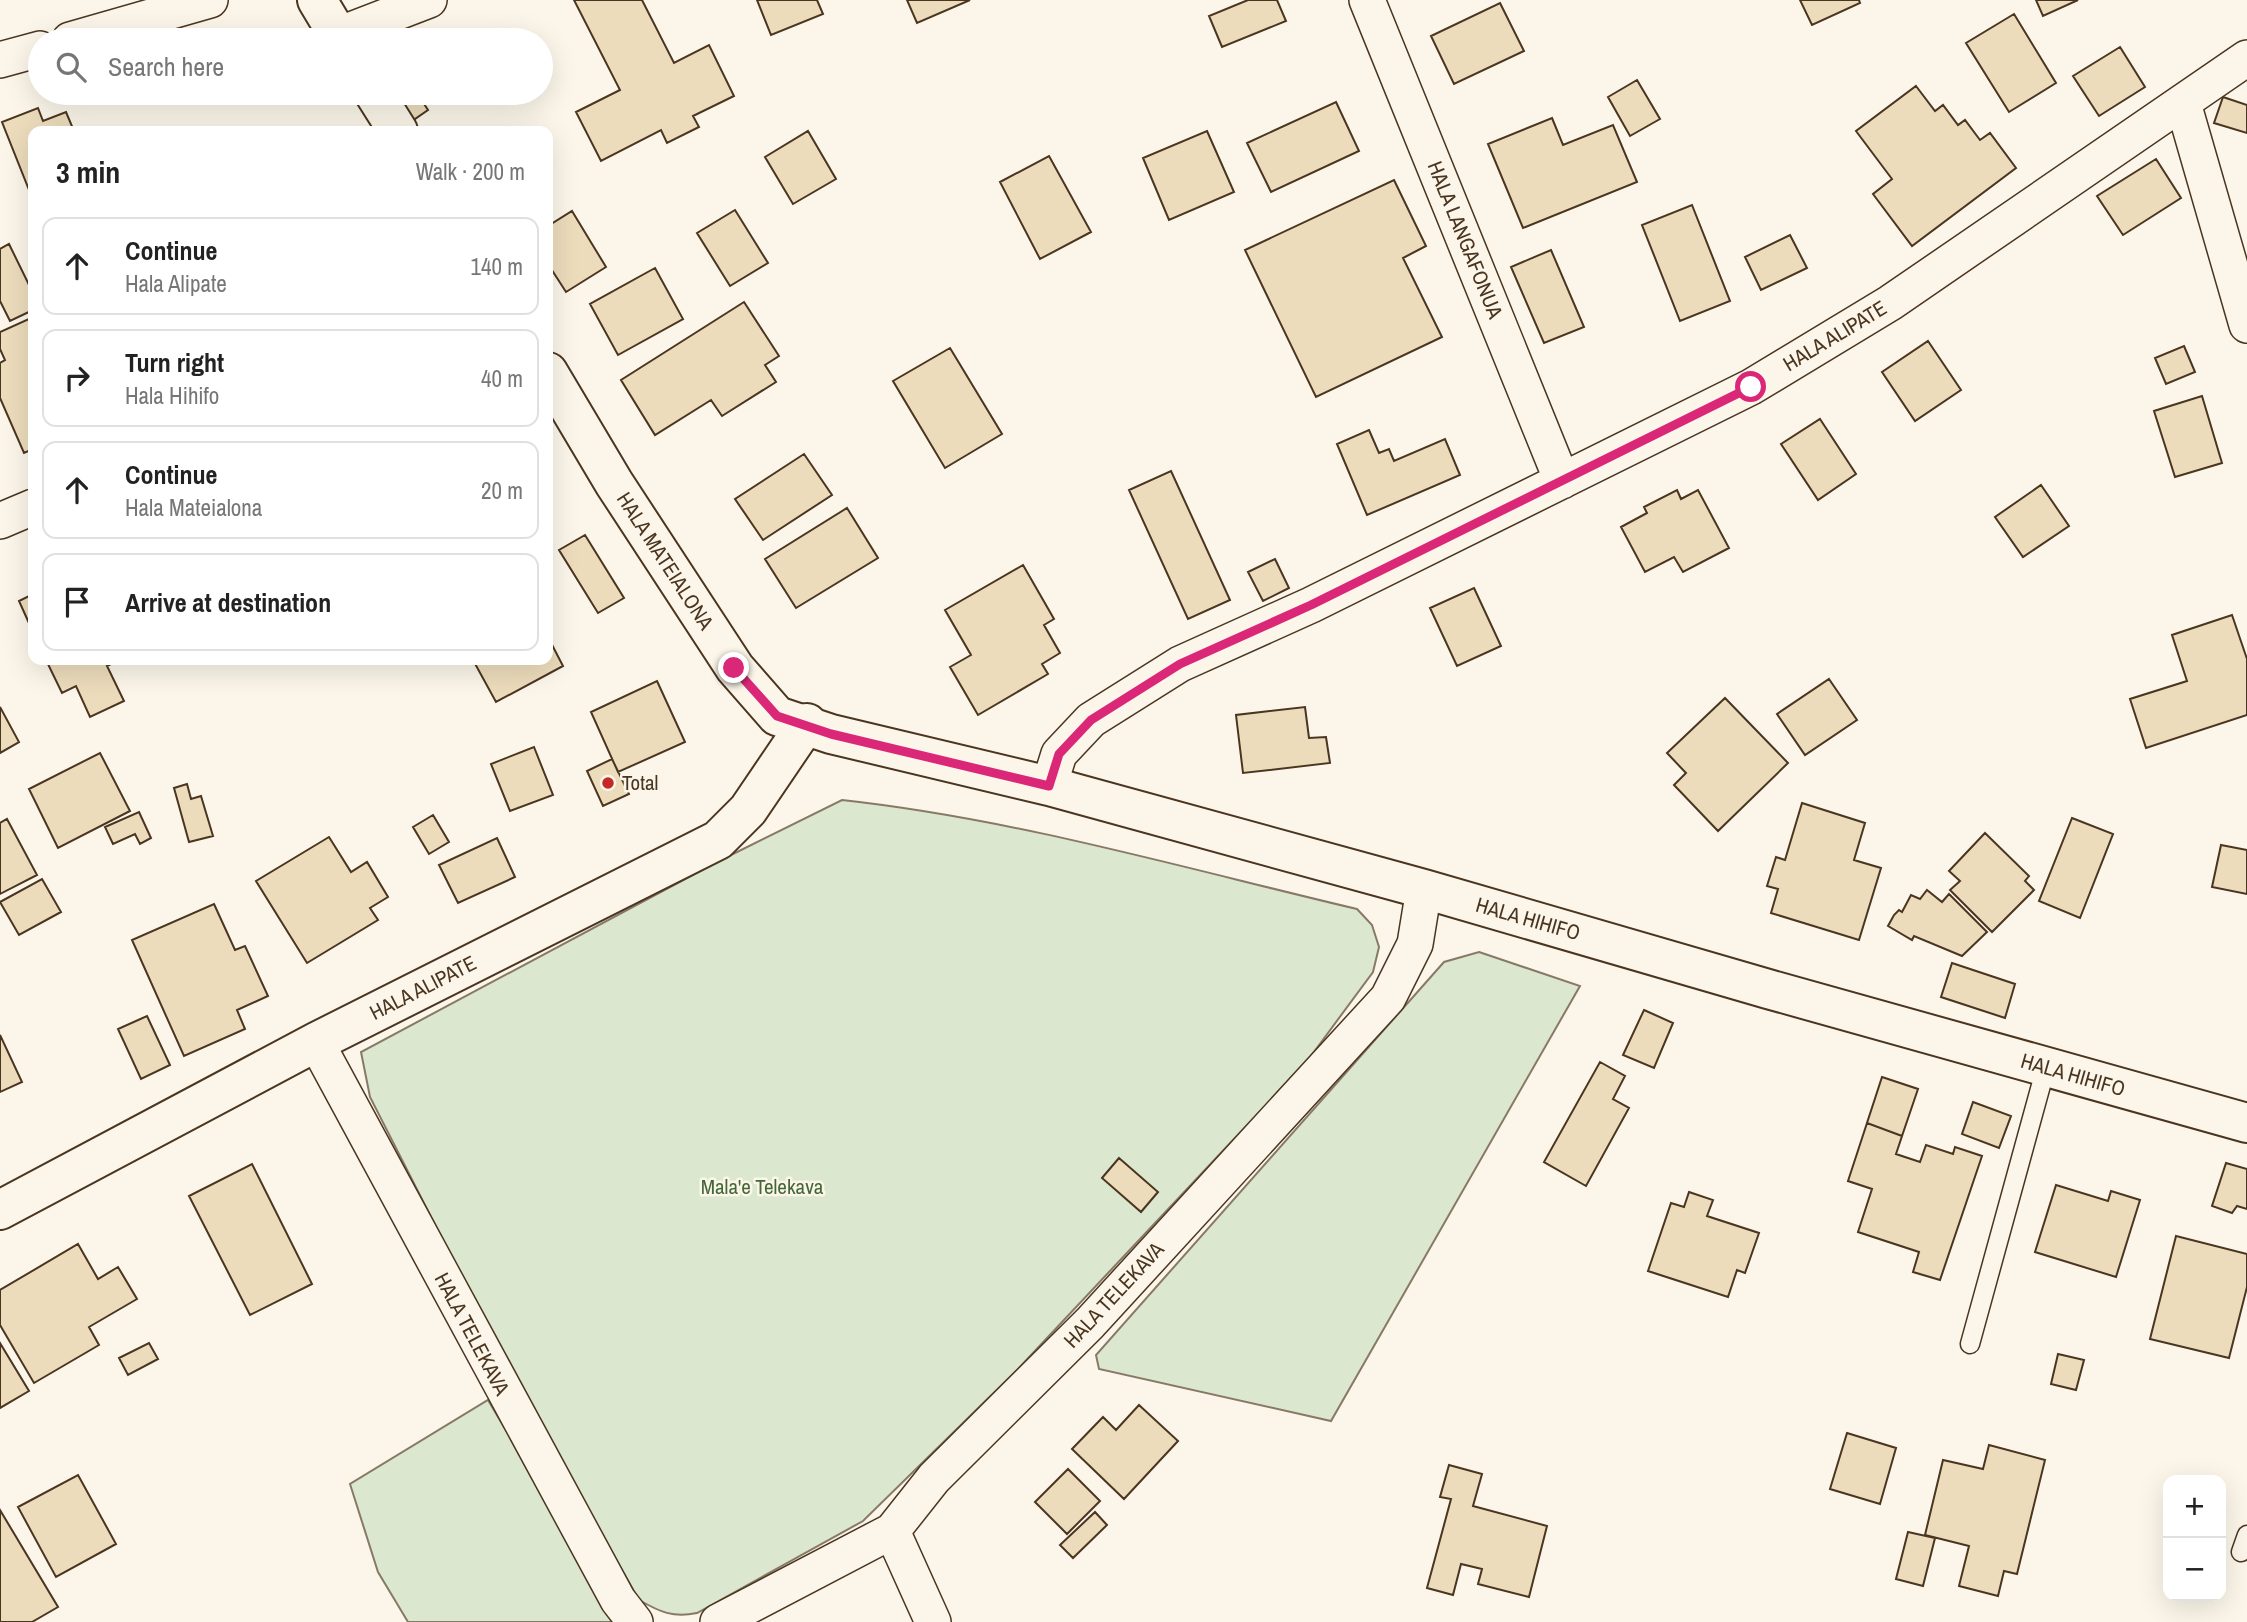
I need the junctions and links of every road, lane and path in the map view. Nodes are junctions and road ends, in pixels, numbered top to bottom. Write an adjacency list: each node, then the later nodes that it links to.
1 (211, 0): 5 (street)
2 (317, 0): 6 (main road)
3 (429, 0): 7 (street)
4 (1367, 0): 16 (street, HALA LANGAFONUA)
5 (112, 28)
6 (334, 28)
7 (363, 28)
8 (28, 52): 10 (street)
9 (2247, 58): 11 (street, HALA ALIPATE)
10 (0, 60)
11 (2183, 103): 14 (street); 16 (street, HALA ALIPATE)
12 (382, 105): 13 (main road)
13 (395, 126)
14 (2247, 325)
15 (553, 381): 19 (main road, HALA MATEIALONA)
16 (1562, 481): 20 (street, HALA ALIPATE)
17 (28, 509): 18 (street)
18 (0, 521)
19 (807, 723): 20 (main road, HALA HIHIFO); 22 (main road, HALA ALIPATE)
20 (1049, 786): 21 (main road, HALA HIHIFO)
21 (1424, 889): 23 (main road, HALA HIHIFO); 27 (street, HALA TELEKAVA)
22 (316, 1042): 25 (main road, HALA ALIPATE); 28 (street, HALA TELEKAVA)
23 (2046, 1067): 24 (main road, HALA HIHIFO); 26 (lane)
24 (2247, 1123)
25 (0, 1210)
26 (1970, 1344)
27 (891, 1531): 29 (street, HALA TELEKAVA); 30 (street)
28 (635, 1622)
29 (718, 1622)
30 (933, 1622)

